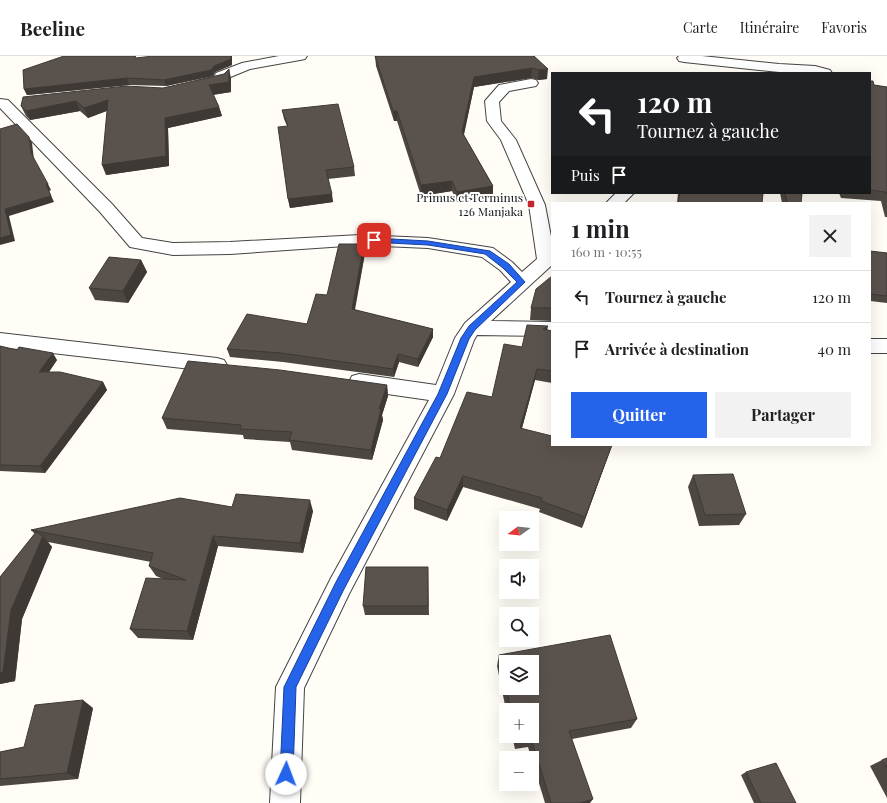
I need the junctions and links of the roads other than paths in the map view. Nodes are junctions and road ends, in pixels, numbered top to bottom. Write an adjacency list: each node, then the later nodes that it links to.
1 (300, 56): 6 (street)
2 (684, 57): 3 (street); 4 (street)
3 (682, 72)
4 (821, 72)
5 (531, 83): 10 (street)
6 (191, 86)
7 (7, 102): 11 (street)
8 (625, 194): 9 (street)
9 (615, 202)
10 (549, 257): 11 (street)
11 (522, 282): 12 (street)
12 (472, 328): 13 (street); 19 (street)
13 (551, 329)
14 (0, 340): 17 (street)
15 (871, 346): 16 (street)
16 (887, 346)
17 (235, 367)
18 (344, 380): 19 (street)
19 (443, 394): 20 (street)
20 (285, 803)

